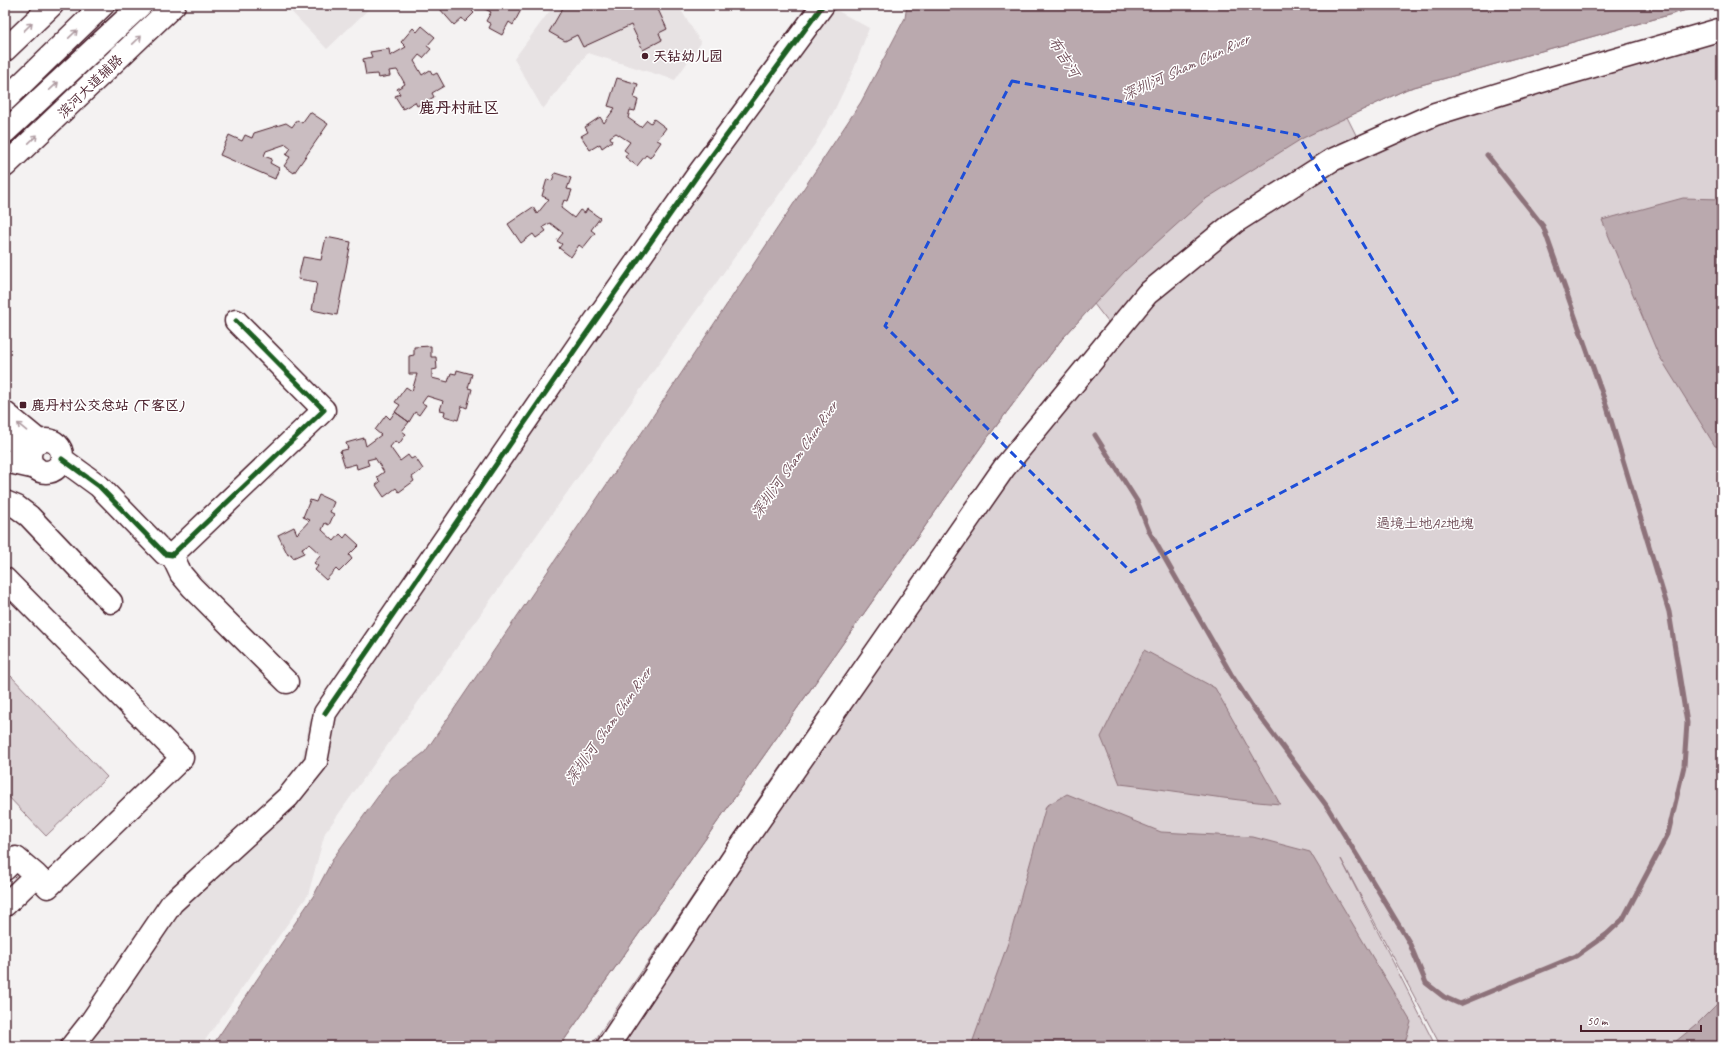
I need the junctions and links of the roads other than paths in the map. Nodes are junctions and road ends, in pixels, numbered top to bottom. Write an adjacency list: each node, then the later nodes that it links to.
1 (52, 5): 7 (main road, one-way to 1)
2 (141, 5): 9 (main road, one-way to 2)
3 (174, 5): 10 (main road, 滨河大道辅路, one-way to 3)
4 (823, 5): 24 (main road)
5 (97, 11): 8 (main road, one-way to 5)
6 (1722, 29): 25 (main road)
7 (5, 50)
8 (5, 100)
9 (5, 132)
10 (5, 166)
11 (236, 321): 17 (main road)
12 (5, 413): 14 (main road, one-way to 12)
13 (5, 433): 14 (main road)
14 (36, 452): 15 (main road); 17 (main road)
15 (5, 461)
16 (5, 502): 19 (main road)
17 (172, 555): 20 (main road)
18 (5, 579): 22 (main road)
19 (111, 602)
20 (287, 682)
21 (9, 858): 22 (main road)
22 (36, 875): 23 (main road)
23 (5, 905)
24 (72, 1046)
25 (608, 1046)

